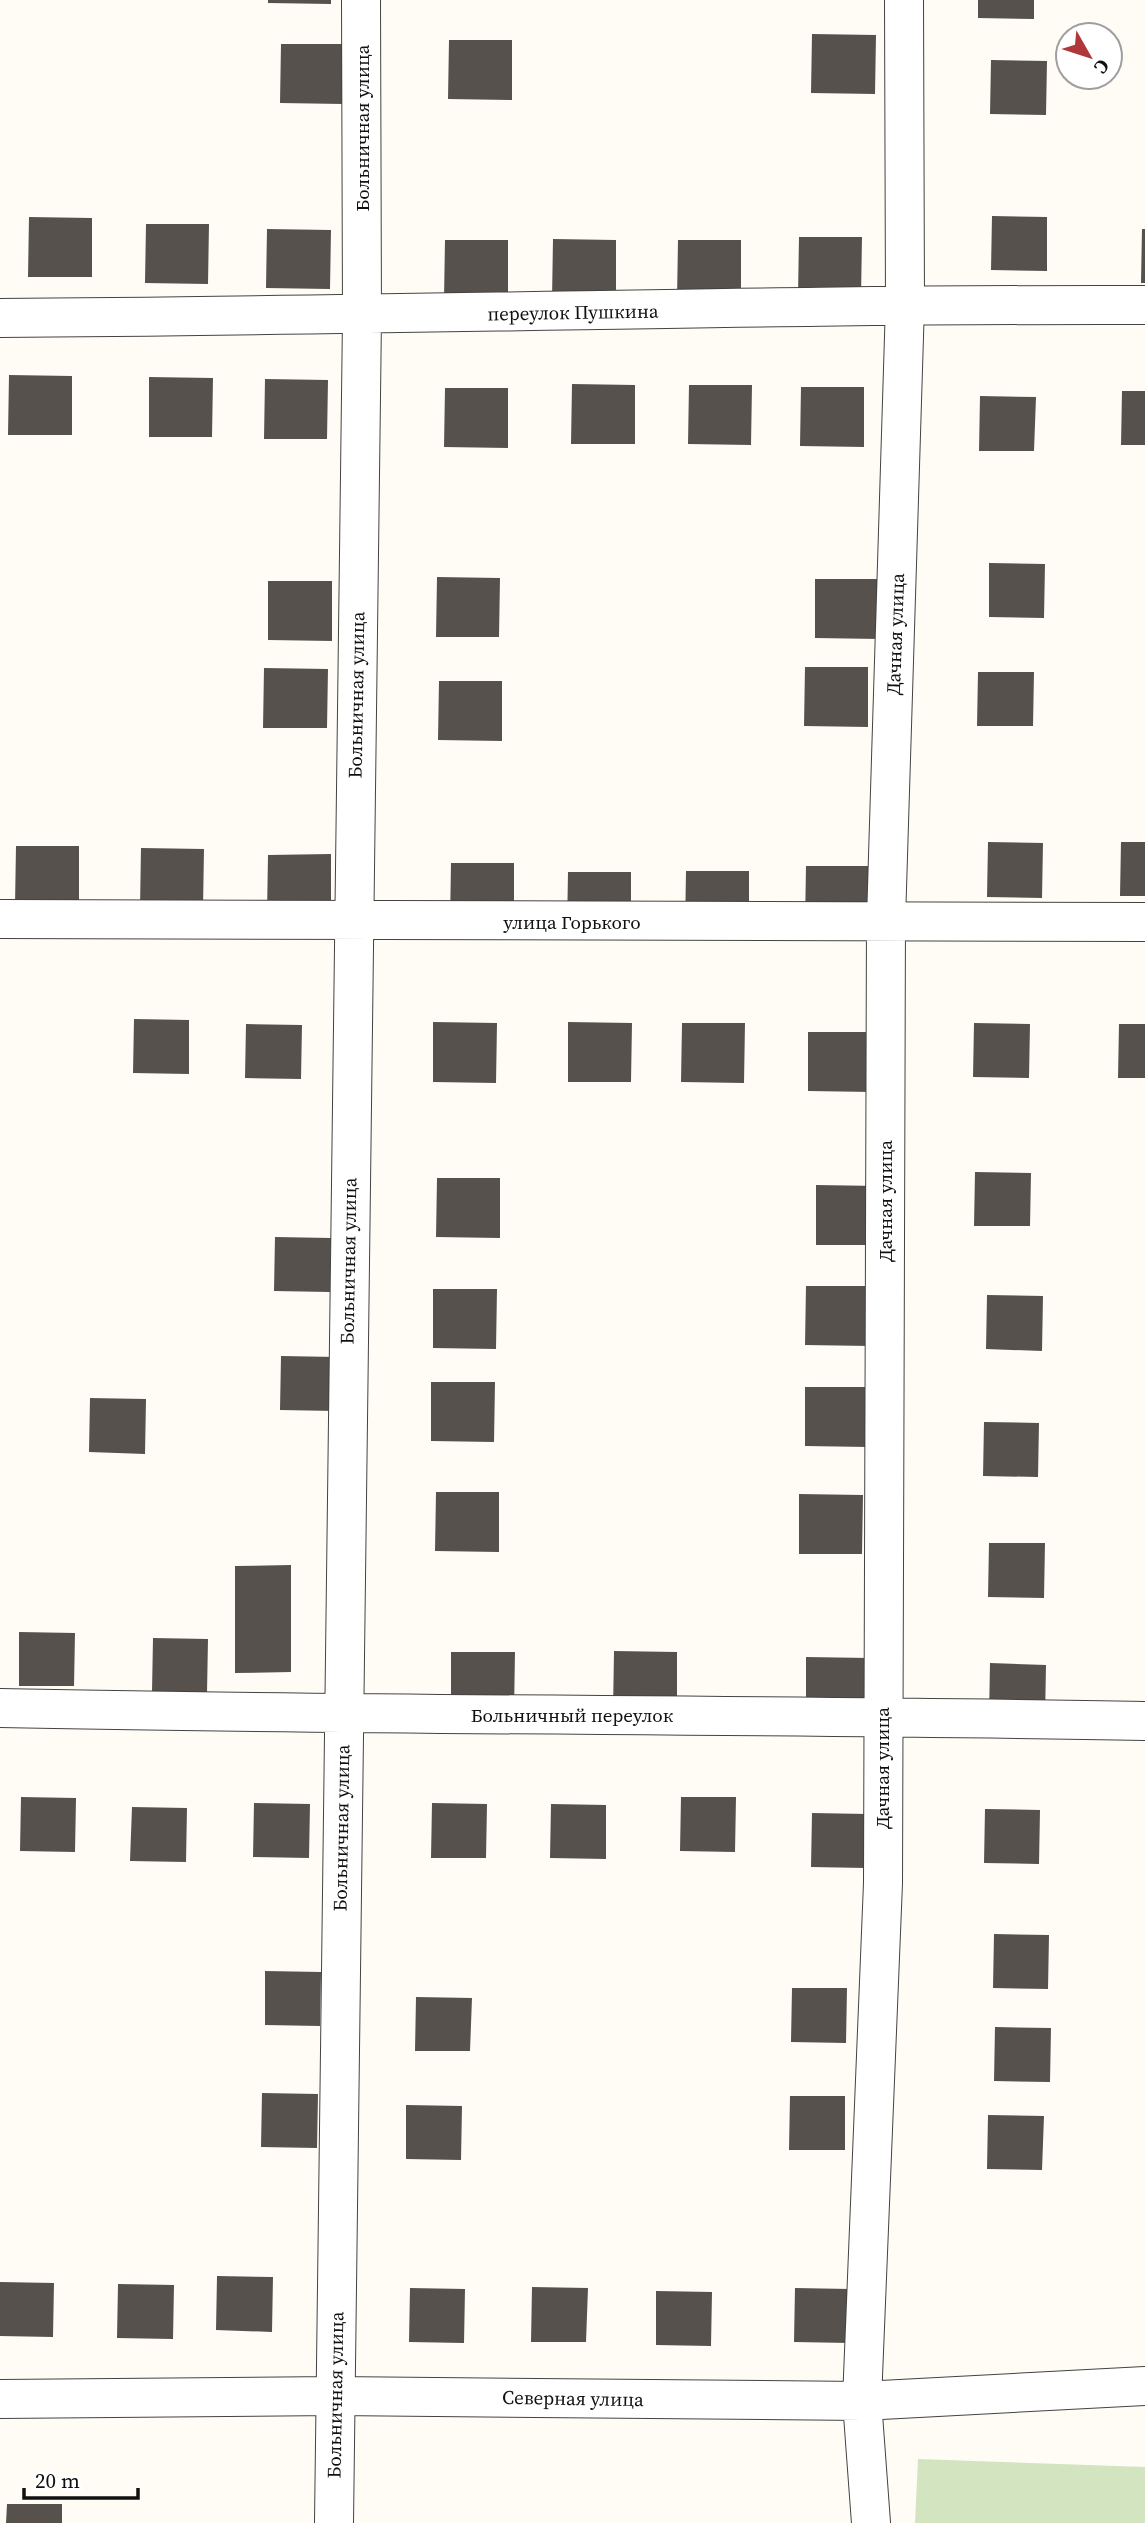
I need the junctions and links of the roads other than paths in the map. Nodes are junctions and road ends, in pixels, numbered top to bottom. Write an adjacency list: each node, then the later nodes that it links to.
1 (361, 0): 5 (street, Больничная улица)
2 (904, 0): 3 (street, Дачная улица)
3 (905, 304): 4 (street, переулок Пушкина); 5 (street, переулок Пушкина); 8 (street, Дачная улица)
4 (1145, 305)
5 (362, 317): 6 (street, переулок Пушкина); 9 (street, Больничная улица)
6 (0, 318)
7 (0, 919): 9 (street, улица Горького)
8 (886, 921): 9 (street, улица Горького); 10 (street, улица Горького); 13 (street, Дачная улица)
9 (353, 922): 12 (street, Больничная улица)
10 (1145, 922)
11 (0, 1708): 12 (street, Больничный переулок)
12 (342, 1715): 13 (street, Больничный переулок); 16 (street, Больничная улица)
13 (882, 1716): 14 (street, Больничный переулок); 18 (street, Дачная улица)
14 (1145, 1721)
15 (1145, 2386): 18 (street, Северная улица)
16 (335, 2396): 17 (street, Северная улица); 18 (street, Северная улица); 19 (street, Больничная улица)
17 (0, 2399)
18 (862, 2401): 20 (street, Дачная улица)
19 (334, 2523)
20 (871, 2523)

